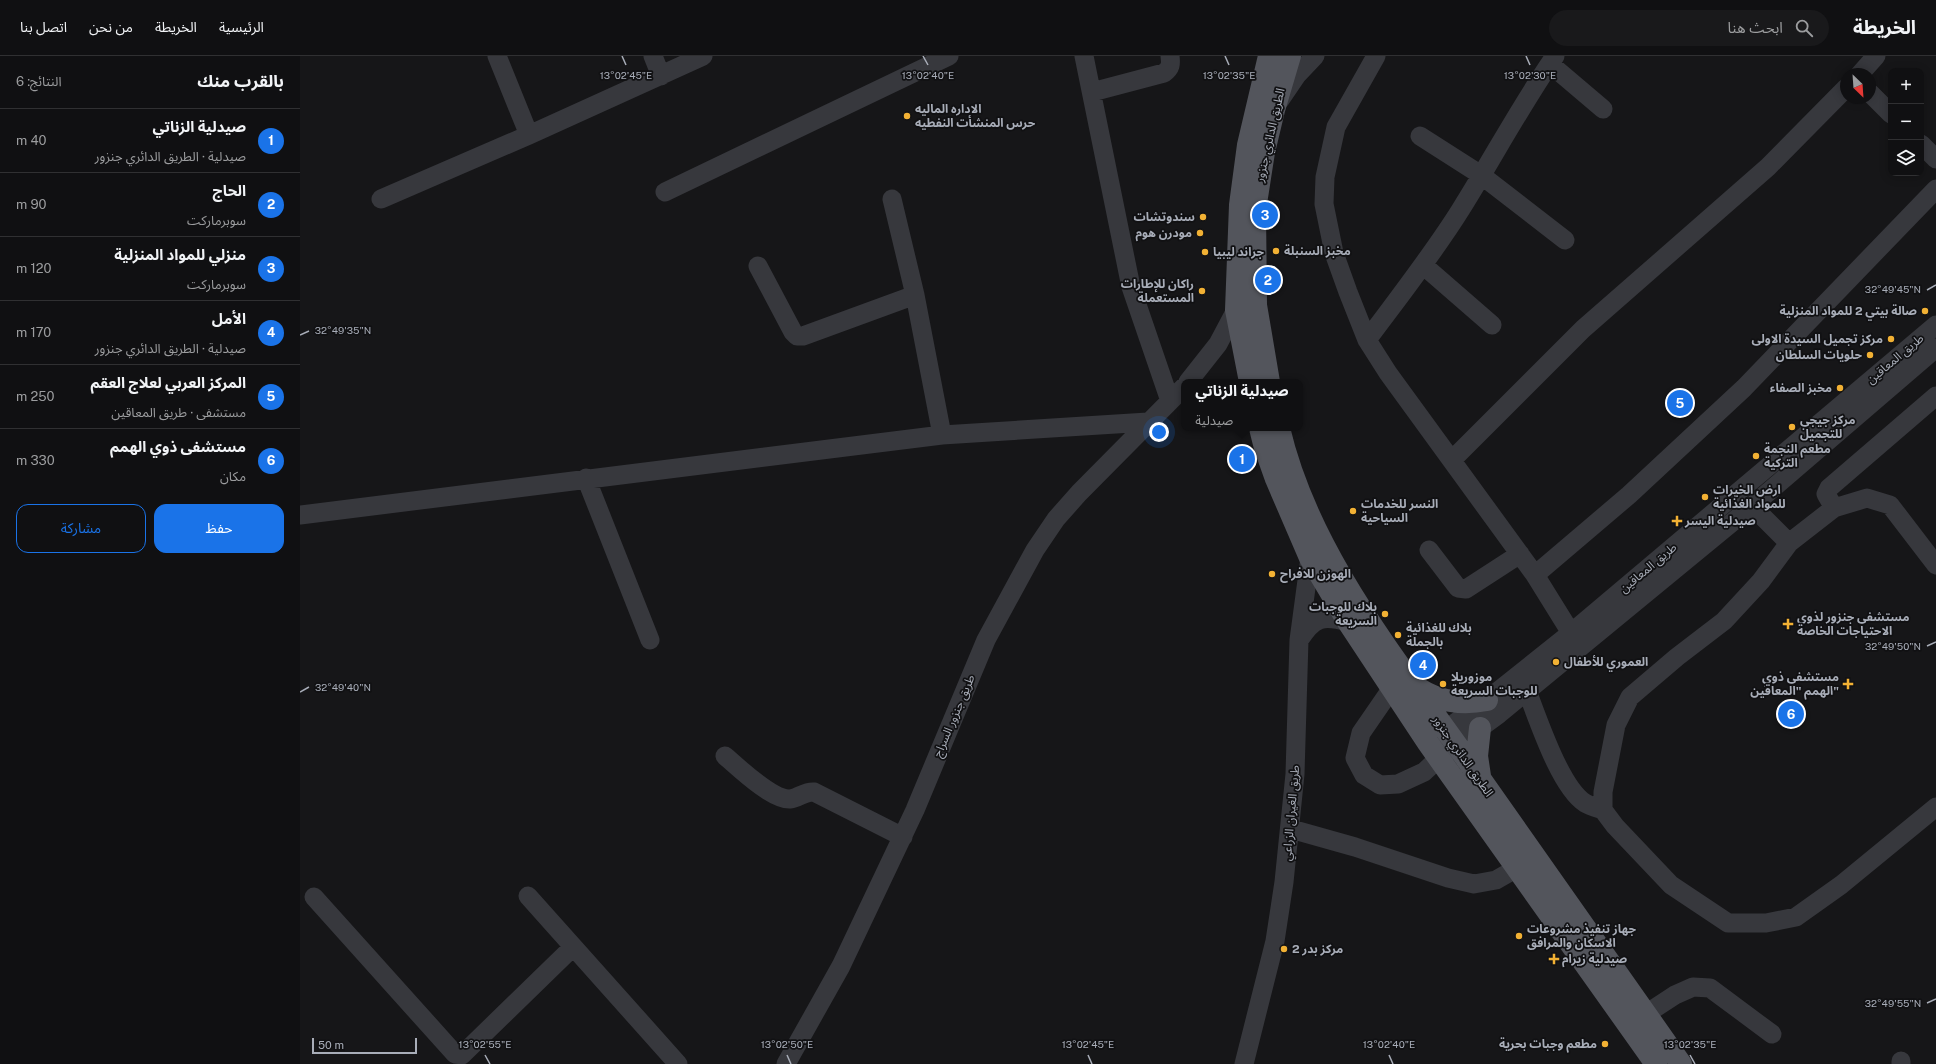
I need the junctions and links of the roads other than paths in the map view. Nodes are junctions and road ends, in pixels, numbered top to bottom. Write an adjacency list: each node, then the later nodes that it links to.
1 (497, 56): 21 (street)
2 (653, 56): 14 (street)
3 (704, 56): 14 (street)
4 (949, 56): 27 (street)
5 (1084, 56): 15 (street)
6 (1170, 56): 15 (street)
7 (1269, 56): 34 (main road, الطريق الدائري جنزور)
8 (1290, 56): 19 (main road, الطريق الدائري جنزور)
9 (1315, 56): 19 (street)
10 (1376, 56): 37 (street)
11 (1876, 56): 13 (street)
12 (1552, 60): 18 (street); 25 (street)
13 (1865, 68)
14 (661, 76): 21 (street)
15 (1092, 92): 43 (street)
16 (1840, 94): 47 (street)
17 (1876, 99): 20 (street)
18 (1603, 109)
19 (1274, 110): 41 (main road, الطريق الدائري جنزور)
20 (1888, 111)
21 (529, 135): 28 (street)
22 (1420, 136): 25 (street)
23 (1924, 147): 24 (street)
24 (1936, 159)
25 (1481, 175): 30 (street); 31 (street)
26 (1936, 190): 57 (street)
27 (665, 192)
28 (381, 199)
29 (892, 199): 33 (street)
30 (1565, 240)
31 (1423, 265): 35 (street); 37 (street)
32 (758, 266): 33 (street)
33 (915, 295): 46 (street)
34 (1236, 310): 39 (street); 40 (main road, الطريق الدائري جنزور)
35 (1492, 325)
36 (1936, 325): 59 (street, طريق المعاقين)
37 (1367, 340): 47 (street)
38 (1936, 348): 49 (street, طريق المعاقين)
39 (1190, 379)
40 (1249, 379)
41 (1268, 379)
42 (1936, 396): 50 (street)
43 (1177, 402): 44 (street, طريق جنزور السراج)
44 (1148, 422): 46 (street); 72 (street, طريق جنزور السراج)
45 (1262, 431): 55 (main road, الطريق الدائري جنزور); 62 (main road, الطريق الدائري جنزور)
46 (942, 435): 48 (street)
47 (1452, 460): 54 (street)
48 (586, 478): 51 (street); 60 (street)
49 (1752, 506): 52 (street); 63 (street, طريق المعاقين)
50 (1834, 508): 52 (street); 56 (street)
51 (300, 515)
52 (1789, 543): 70 (street)
53 (1429, 550): 54 (street)
54 (1520, 554): 57 (street)
55 (1310, 558): 58 (main road, الطريق الدائري جنزور); 61 (street, طريق الغيران الزراعي)
56 (1936, 565)
57 (1535, 574): 59 (street)
58 (1348, 622): 61 (street); 62 (main road, الطريق الدائري جنزور)
59 (1571, 633): 64 (street, طريق المعاقين)
60 (650, 640)
61 (1299, 640): 71 (street, طريق الغيران الزراعي)
62 (1401, 685): 64 (main road); 66 (main road, الطريق الدائري جنزور); 66 (street)
63 (1527, 691): 65 (street, طريق المعاقين); 70 (street)
64 (1487, 700): 66 (street, طريق المعاقين)
65 (1480, 728): 66 (street, طريق المعاقين); 68 (main road)
66 (1442, 744): 68 (main road, الطريق الدائري جنزور); 73 (main road, الطريق الدائري جنزور)
67 (725, 756): 72 (street)
68 (1482, 783): 77 (main road, الطريق الدائري جنزور)
69 (1936, 806): 70 (street)
70 (1603, 810)
71 (1291, 829): 73 (street); 81 (street, طريق الغيران الزراعي)
72 (903, 837): 80 (street, طريق جنزور السراج)
73 (1517, 868): 82 (main road, الطريق الدائري جنزور)
74 (528, 896): 76 (street)
75 (314, 897): 76 (street)
76 (573, 947): 79 (street)
77 (1646, 1014): 78 (street); 83 (main road, الطريق الدائري جنزور)
78 (1772, 1034)
79 (678, 1064)
80 (786, 1064)
81 (1244, 1064)
82 (1656, 1064)
83 (1681, 1064)

